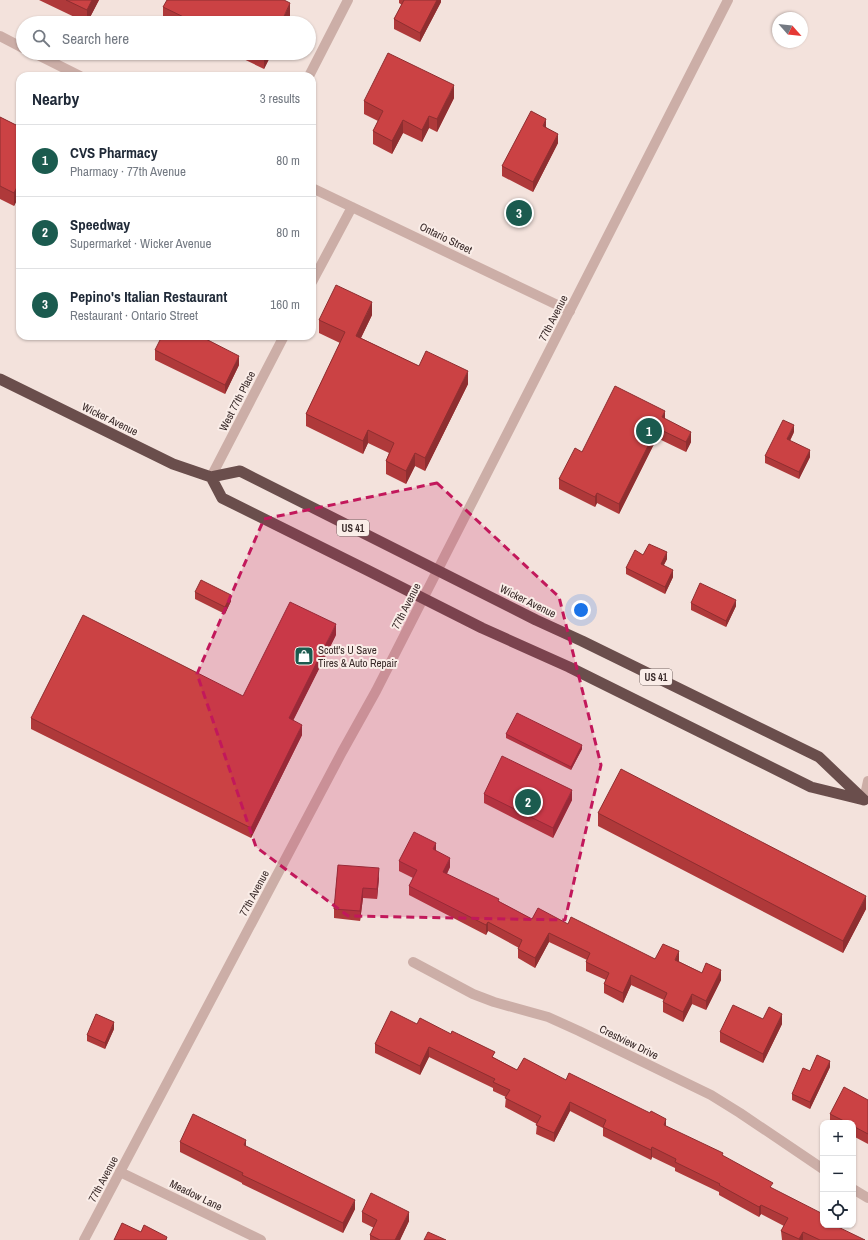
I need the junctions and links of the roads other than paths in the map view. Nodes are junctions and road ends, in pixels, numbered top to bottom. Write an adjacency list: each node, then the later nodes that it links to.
1 (348, 0): 7 (street)
2 (728, 0): 11 (street, 77th Avenue)
3 (0, 36): 4 (street)
4 (16, 44)
5 (48, 60): 6 (street)
6 (72, 72)
7 (311, 72)
8 (316, 190): 9 (street, Ontario Street)
9 (352, 207): 10 (street); 11 (street, Ontario Street)
10 (316, 274)
11 (570, 311): 15 (street, 77th Avenue)
12 (282, 340): 14 (street, West 77th Place)
13 (0, 379): 14 (highway, Wicker Avenue)
14 (212, 478): 15 (highway, Wicker Avenue / US 41); 16 (highway, US 41)
15 (438, 570): 16 (street, 77th Avenue); 18 (highway, Wicker Avenue / US 41)
16 (423, 598): 18 (highway, US 41); 21 (street, 77th Avenue)
17 (868, 781): 18 (street)
18 (866, 801)
19 (413, 962): 20 (street, Crestview Drive)
20 (820, 1167)
21 (120, 1172): 24 (street, 77th Avenue); 25 (street, Meadow Lane)
22 (856, 1191): 23 (street)
23 (868, 1198)
24 (84, 1240)
25 (261, 1240)

